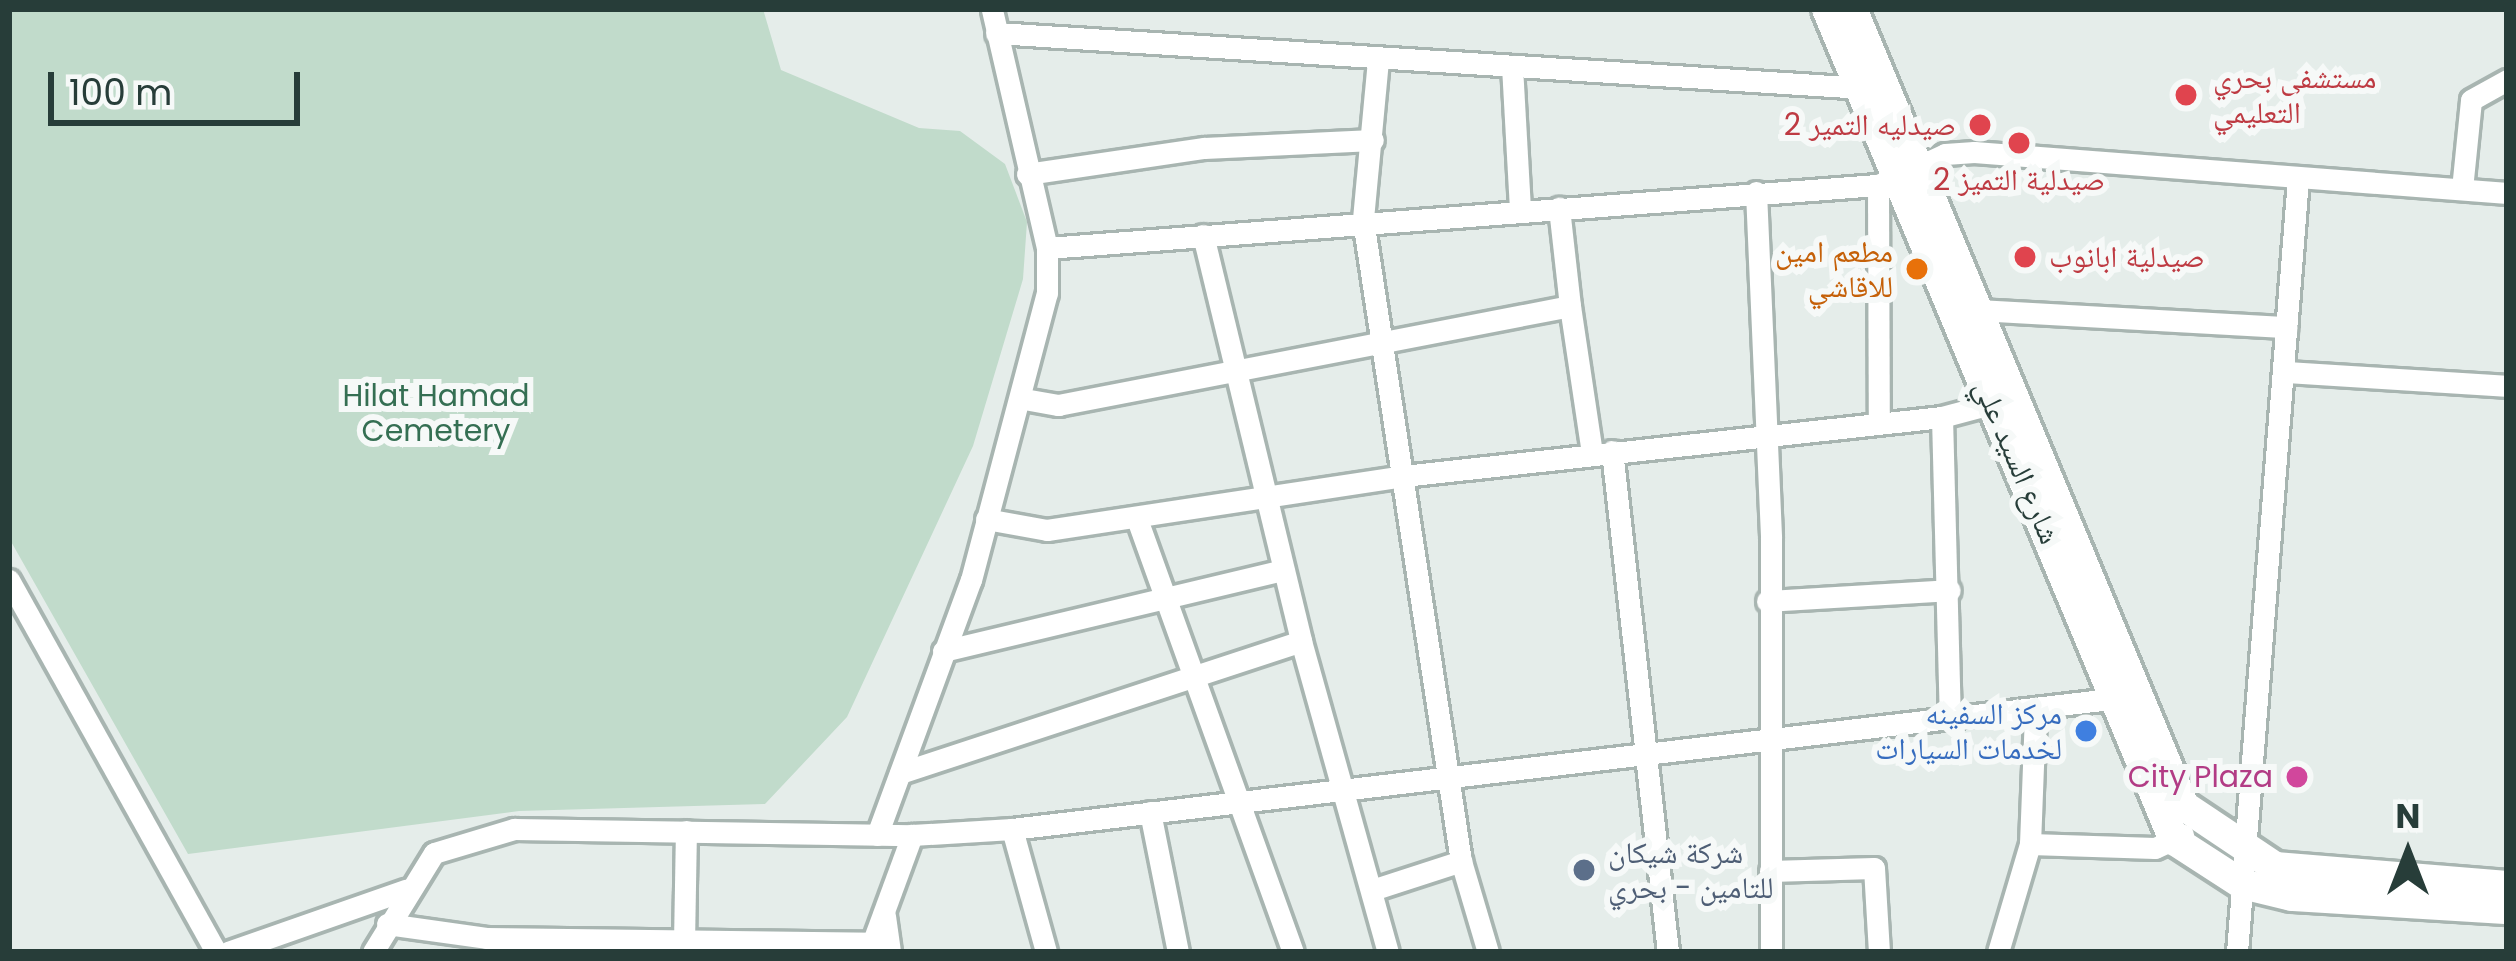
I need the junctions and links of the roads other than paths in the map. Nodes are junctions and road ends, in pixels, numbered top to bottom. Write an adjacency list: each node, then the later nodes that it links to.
1 (992, 9): 4 (street)
2 (1827, 9): 8 (main road, شارع السيد علي)
3 (1852, 9): 11 (main road, شارع السيد علي)
4 (996, 33): 5 (street); 10 (street)
5 (1378, 60): 6 (street); 9 (street)
6 (1512, 66): 8 (street); 16 (street)
7 (2507, 80): 13 (street)
8 (1862, 88): 11 (main road, شارع السيد علي)
9 (1372, 140): 10 (street); 18 (street)
10 (1027, 174): 20 (street)
11 (1899, 175): 12 (street); 14 (street); 22 (main road, شارع السيد علي); 29 (main road, شارع السيد علي); 31 (street)
12 (2298, 178): 13 (street); 23 (street)
13 (2462, 189): 15 (street)
14 (1756, 192): 17 (street); 32 (street)
15 (2507, 193)
16 (1520, 208): 17 (street); 18 (street)
17 (1559, 208): 21 (street)
18 (1363, 220): 19 (street); 24 (street)
19 (1203, 235): 20 (street); 25 (street)
20 (1047, 248): 28 (street)
21 (1570, 306): 24 (street); 33 (street)
22 (1979, 310): 23 (street); 46 (main road, شارع السيد علي)
23 (2287, 327): 26 (street)
24 (1378, 343): 25 (street); 34 (street)
25 (1239, 370): 28 (street); 35 (street)
26 (2285, 372): 27 (street); 64 (street)
27 (2507, 386)
28 (1024, 399): 36 (street)
29 (1991, 404): 30 (street); 46 (main road, شارع السيد علي)
30 (1942, 417): 31 (street); 40 (street)
31 (1879, 420): 32 (street)
32 (1767, 430): 33 (street); 42 (street)
33 (1602, 452): 34 (street); 50 (street)
34 (1403, 476): 35 (street); 52 (street)
35 (1267, 497): 37 (street); 38 (street)
36 (986, 519): 37 (street); 44 (street)
37 (1137, 519): 41 (street)
38 (1283, 570): 41 (street); 43 (street)
39 (9, 580): 73 (street)
40 (1950, 590): 42 (street); 48 (street)
41 (1165, 598): 44 (street); 45 (street)
42 (1767, 602): 49 (street)
43 (1301, 641): 45 (street); 53 (street)
44 (943, 651): 51 (street)
45 (1193, 675): 51 (street); 54 (street)
46 (2124, 698): 47 (street); 56 (main road, شارع السيد علي); 61 (main road, شارع السيد علي)
47 (2035, 712): 48 (street); 62 (street)
48 (1950, 719): 49 (street)
49 (1768, 740): 50 (street); 65 (street)
50 (1645, 758): 52 (street); 81 (street)
51 (900, 773): 59 (street)
52 (1448, 778): 53 (street); 63 (street)
53 (1344, 789): 54 (street); 68 (street)
54 (1243, 800): 55 (street); 78 (street)
55 (1150, 812): 57 (street); 77 (street)
56 (2204, 825): 61 (street); 64 (main road, شارع السيد علي)
57 (1012, 829): 60 (street); 76 (street)
58 (686, 831): 59 (street); 67 (street); 71 (street)
59 (877, 835): 60 (street)
60 (912, 836): 72 (street)
61 (2174, 840): 62 (street); 64 (main road)
62 (2030, 844): 84 (street)
63 (1461, 861): 68 (street); 80 (street)
64 (2244, 869): 66 (main road); 69 (main road); 85 (street)
65 (1770, 871): 82 (street); 83 (street)
66 (2507, 886)
67 (405, 890): 70 (street); 74 (street)
68 (1372, 890): 79 (street)
69 (2507, 909)
70 (387, 924): 71 (street); 75 (street)
71 (684, 944): 72 (street)
72 (877, 949)
73 (216, 952)
74 (228, 952)
75 (374, 952)
76 (1046, 952)
77 (1178, 952)
78 (1293, 952)
79 (1388, 952)
80 (1488, 952)
81 (1668, 952)
82 (1771, 952)
83 (1879, 952)
84 (1997, 952)
85 (2237, 952)

